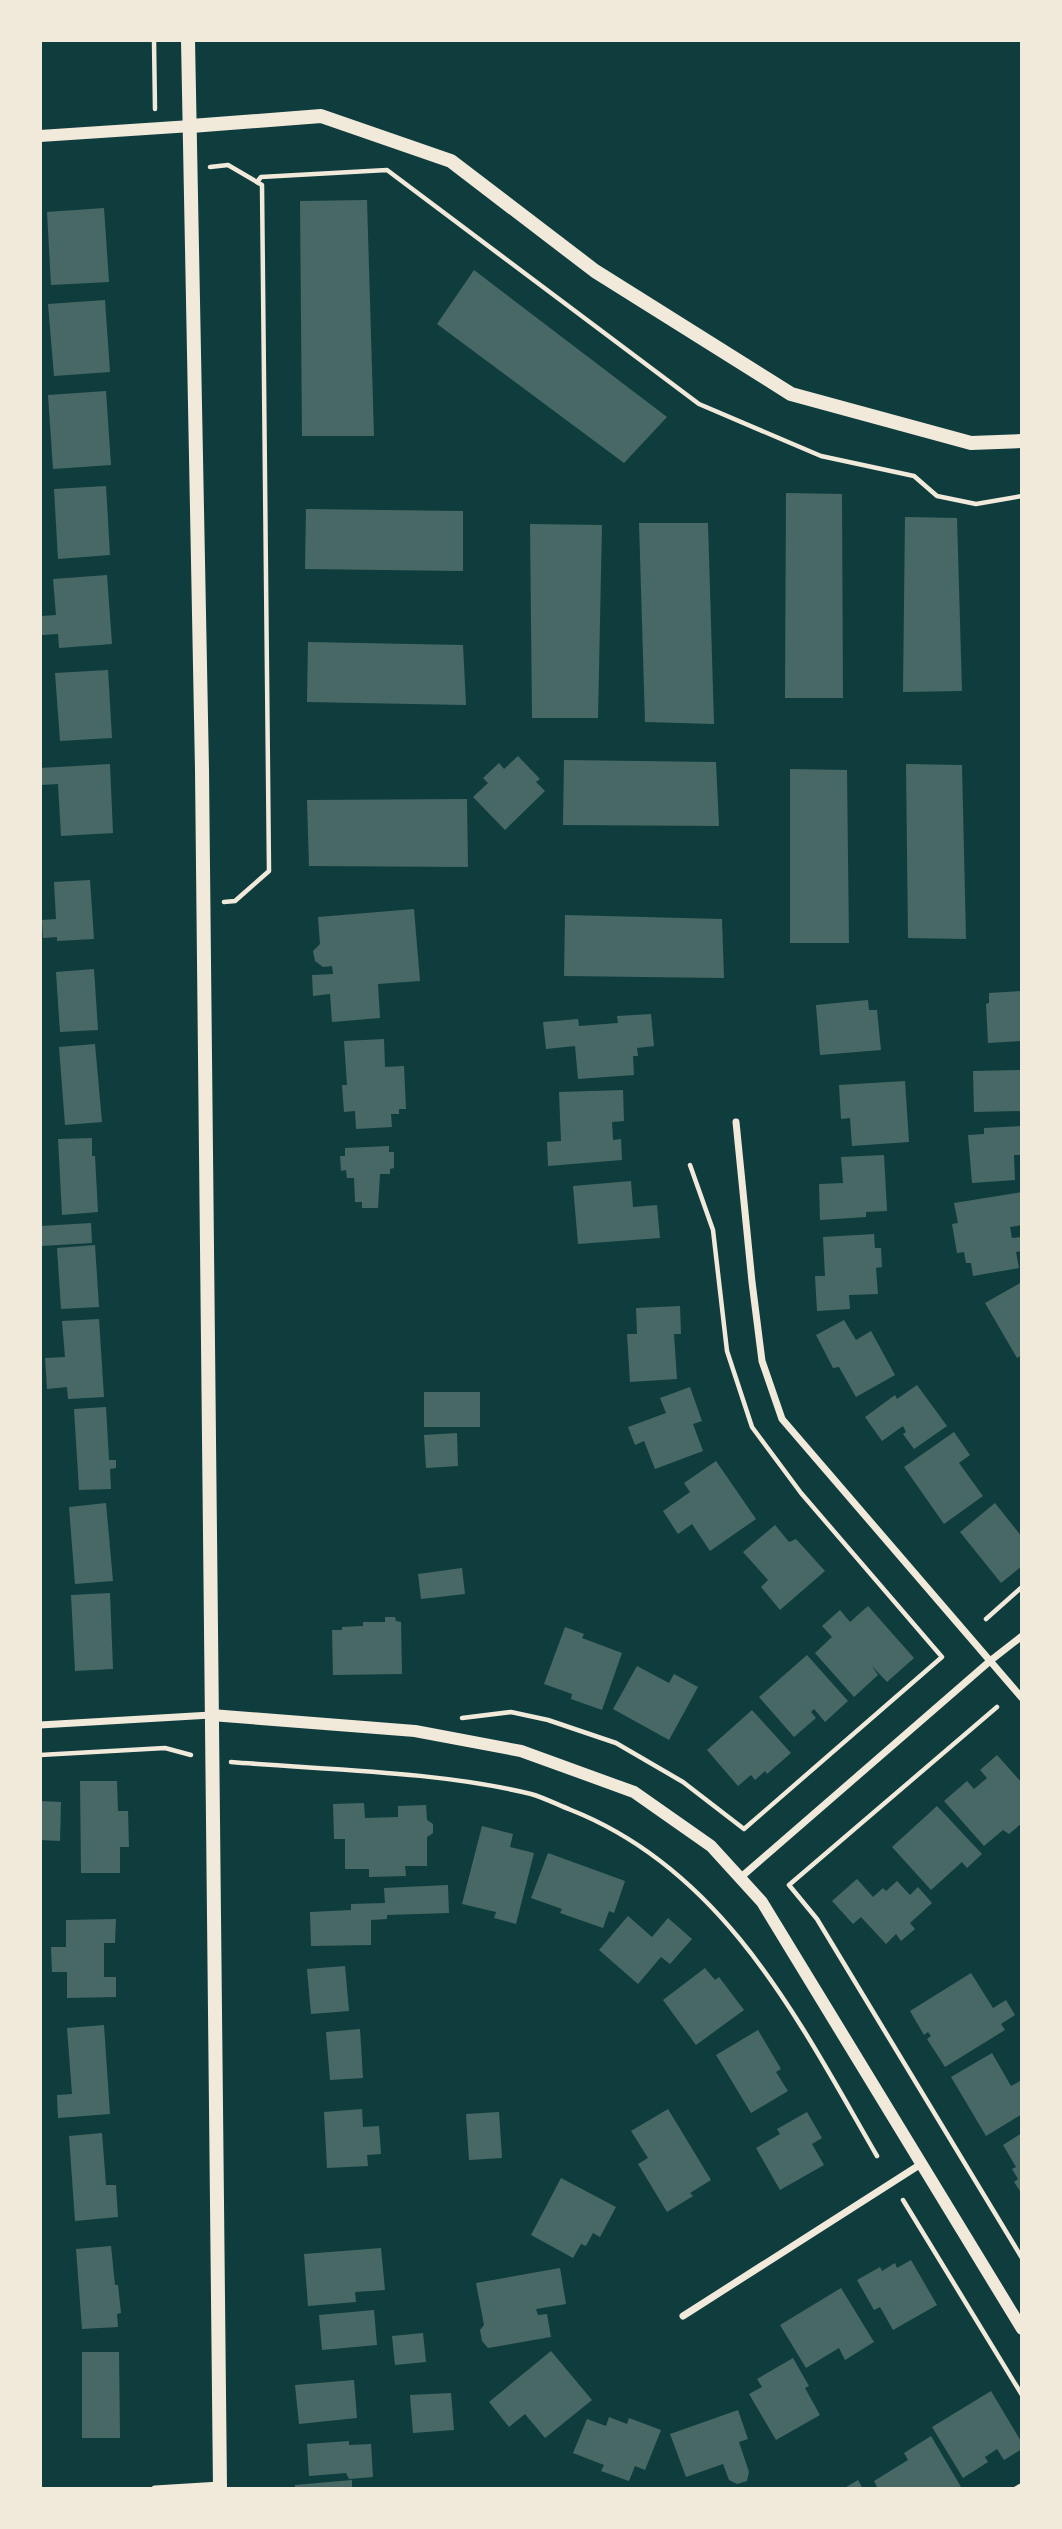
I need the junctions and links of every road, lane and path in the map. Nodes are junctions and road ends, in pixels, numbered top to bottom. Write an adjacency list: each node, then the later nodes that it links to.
1 (154, 40): 4 (path)
2 (188, 40): 3 (main road)
3 (191, 125): 4 (street); 6 (main road); 8 (main road)
4 (156, 127): 5 (street)
5 (40, 136)
6 (192, 169): 7 (path); 10 (main road)
7 (257, 182): 9 (path); 10 (path)
8 (1022, 441)
9 (1022, 496)
10 (203, 905): 19 (main road)
11 (736, 1122): 16 (street)
12 (690, 1166): 20 (path)
13 (1022, 1587): 14 (path)
14 (986, 1619)
15 (1022, 1636): 16 (street)
16 (990, 1661): 17 (street); 24 (street)
17 (1022, 1698)
18 (997, 1707): 28 (path)
19 (211, 1715): 21 (street); 23 (main road); 24 (street)
20 (457, 1718)
21 (40, 1726)
22 (40, 1755): 23 (path)
23 (211, 1760): 25 (path); 33 (main road)
24 (740, 1878): 26 (street)
25 (877, 2156)
26 (921, 2164): 29 (street); 30 (street)
27 (903, 2200): 31 (path)
28 (1022, 2258)
29 (683, 2316)
30 (1022, 2329)
31 (1022, 2395)
32 (1022, 2485): 35 (path)
33 (220, 2487): 34 (street)
34 (155, 2489)
35 (1015, 2489)

